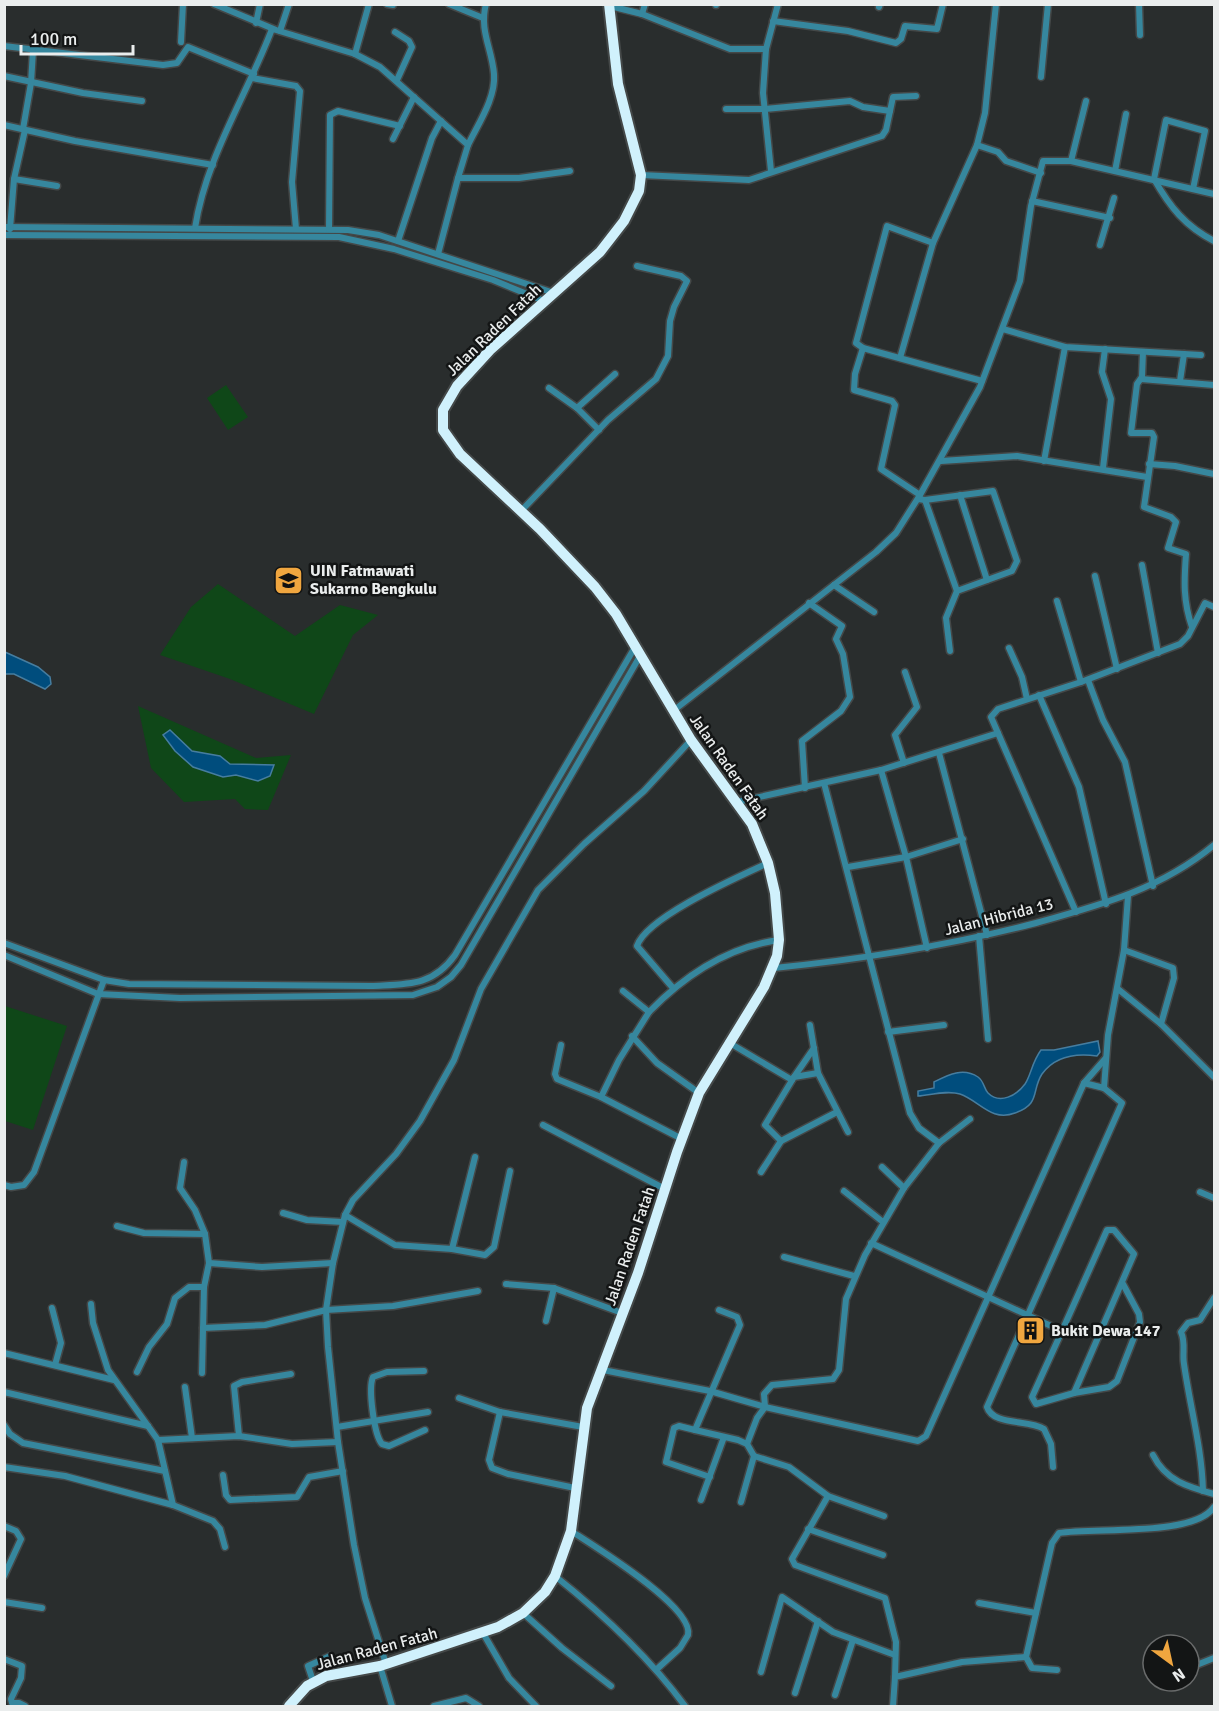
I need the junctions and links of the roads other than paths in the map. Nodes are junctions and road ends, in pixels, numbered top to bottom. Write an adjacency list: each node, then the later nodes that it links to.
1 (183, 4): 25 (street)
2 (214, 4): 20 (street)
3 (260, 4): 20 (street)
4 (289, 4): 22 (street)
5 (369, 4): 29 (street)
6 (387, 4): 15 (street)
7 (449, 4): 18 (street)
8 (486, 4): 18 (street)
9 (645, 4): 17 (street)
10 (778, 4): 19 (street)
11 (943, 4): 19 (street)
12 (996, 4): 49 (street)
13 (1048, 4): 32 (street)
14 (1139, 4): 24 (street)
15 (393, 5)
16 (610, 5): 17 (street); 56 (highway)
17 (642, 14): 27 (street)
18 (483, 18): 48 (street)
19 (773, 21): 27 (street)
20 (256, 23): 21 (street)
21 (272, 28): 22 (street); 31 (street)
22 (280, 31): 29 (street)
23 (395, 32): 33 (street)
24 (1140, 35)
25 (181, 42)
26 (4, 46): 28 (street)
27 (766, 49): 40 (street)
28 (33, 51): 31 (street); 34 (street)
29 (355, 54): 33 (street)
30 (4, 76): 34 (street)
31 (253, 76): 51 (street); 69 (street)
32 (1041, 77)
33 (397, 80): 36 (street)
34 (31, 83): 37 (street); 46 (street)
35 (916, 96): 41 (street)
36 (414, 97): 43 (street); 45 (street)
37 (142, 101)
38 (1086, 101): 50 (street)
39 (726, 109): 40 (street)
40 (765, 109): 41 (street); 53 (street)
41 (890, 111): 53 (street)
42 (1126, 114): 54 (street)
43 (441, 121): 48 (street); 74 (street)
44 (4, 125): 46 (street)
45 (400, 126): 47 (street); 70 (street)
46 (24, 129): 51 (street); 58 (street)
47 (393, 139)
48 (468, 145): 57 (street)
49 (977, 145): 55 (street); 76 (street)
50 (1071, 162): 54 (street); 55 (street)
51 (213, 165): 68 (street)
52 (570, 171): 57 (street)
53 (771, 171): 56 (street)
54 (1115, 171): 59 (street)
55 (1041, 172): 64 (street)
56 (641, 175): 81 (highway, Jalan Raden Fatah)
57 (458, 178): 79 (street)
58 (14, 179): 60 (street); 66 (street)
59 (1154, 179): 61 (street); 61 (street); 75 (street)
60 (57, 186)
61 (1193, 189): 62 (street)
62 (1215, 195)
63 (1114, 198): 65 (street)
64 (1032, 201): 65 (street); 83 (street)
65 (1110, 218): 77 (street)
66 (7, 227): 67 (street); 72 (street)
67 (77, 228): 68 (street); 73 (street)
68 (195, 228): 71 (street)
69 (296, 229): 70 (street); 71 (street)
70 (329, 229): 74 (street)
71 (216, 233): 73 (street); 78 (street)
72 (8, 235): 73 (street)
73 (78, 236)
74 (396, 241): 78 (street); 79 (street)
75 (1215, 242)
76 (933, 243): 85 (street); 90 (street)
77 (1100, 245)
78 (392, 248): 82 (street)
79 (438, 254): 81 (street)
80 (638, 266): 98 (street)
81 (554, 292): 82 (highway, Jalan Raden Fatah)
82 (544, 301): 107 (highway, Jalan Raden Fatah)
83 (1003, 328): 84 (street); 93 (street)
84 (1065, 346): 86 (street); 99 (street)
85 (863, 348): 90 (street); 106 (street)
86 (1105, 349): 87 (street); 102 (street)
87 (1143, 352): 88 (street); 92 (street)
88 (1184, 354): 89 (street); 94 (street)
89 (1201, 355)
90 (900, 358): 93 (street)
91 (615, 374): 97 (street)
92 (1141, 380): 94 (street); 101 (street)
93 (982, 381): 100 (street)
94 (1180, 381): 95 (street)
95 (1215, 385)
96 (549, 388): 97 (street)
97 (577, 408): 98 (street)
98 (599, 430): 107 (street)
99 (1044, 460): 100 (street); 102 (street)
100 (941, 462): 106 (street)
101 (1149, 464): 103 (street); 104 (street)
102 (1103, 468): 104 (street)
103 (1215, 474)
104 (1147, 477): 117 (street)
105 (960, 495): 106 (street); 110 (street); 110 (street)
106 (921, 498): 111 (street); 112 (street)
107 (521, 511): 120 (highway, Jalan Raden Fatah)
108 (1142, 565): 121 (street)
109 (1095, 576): 122 (street)
110 (987, 580): 112 (street)
111 (834, 585): 114 (street); 116 (street)
112 (957, 591): 119 (street)
113 (1057, 601): 124 (street)
114 (810, 603): 129 (street); 136 (street)
115 (1215, 607): 117 (street)
116 (874, 612)
117 (1192, 627): 121 (street)
118 (1009, 648): 128 (street)
119 (950, 651)
120 (637, 652): 125 (street); 126 (street); 129 (highway, Jalan Raden Fatah)
121 (1158, 653): 122 (street)
122 (1117, 669): 124 (street)
123 (905, 672): 133 (street)
124 (1084, 681): 127 (street); 143 (street)
125 (610, 689): 126 (street); 156 (street)
126 (618, 694): 160 (street)
127 (1039, 695): 128 (street); 145 (street)
128 (1028, 699): 130 (street)
129 (673, 712): 131 (highway, Jalan Raden Fatah)
130 (998, 733): 132 (street); 146 (street)
131 (691, 740): 137 (highway, Jalan Raden Fatah); 198 (street)
132 (939, 753): 133 (street); 138 (street)
133 (904, 764): 134 (street)
134 (881, 770): 135 (street); 140 (street)
135 (824, 783): 136 (street); 142 (street)
136 (805, 788): 137 (street)
137 (737, 802): 141 (highway, Jalan Raden Fatah)
138 (963, 839): 140 (street); 147 (street)
139 (1215, 845): 143 (street, Jalan Hibrida 13)
140 (906, 857): 142 (street); 151 (street)
141 (768, 863): 149 (highway, Jalan Raden Fatah); 157 (street)
142 (848, 867): 154 (street)
143 (1153, 886): 144 (street, Jalan Hibrida 13)
144 (1128, 896): 145 (street, Jalan Hibrida 13); 152 (street)
145 (1106, 904): 146 (street, Jalan Hibrida 13)
146 (1076, 912): 147 (street, Jalan Hibrida 13)
147 (987, 935): 148 (street, Jalan Hibrida 13)
148 (979, 936): 151 (street, Jalan Hibrida 13); 167 (street)
149 (779, 940): 155 (highway, Jalan Raden Fatah); 157 (street)
150 (4, 943): 156 (street)
151 (927, 948): 154 (street, Jalan Hibrida 13)
152 (1124, 950): 158 (street); 162 (street)
153 (4, 955): 160 (street)
154 (868, 959): 155 (street, Jalan Hibrida 13); 165 (street)
155 (774, 968): 168 (highway, Jalan Raden Fatah)
156 (104, 980): 160 (street)
157 (673, 988): 161 (street)
158 (1118, 989): 162 (street); 171 (street)
159 (623, 991): 161 (street)
160 (98, 994): 191 (street)
161 (649, 1012): 166 (street)
162 (1161, 1024): 173 (street)
163 (810, 1025): 170 (street)
164 (944, 1025): 165 (street)
165 (888, 1032): 185 (street)
166 (632, 1036): 177 (street); 178 (street)
167 (988, 1039)
168 (728, 1042): 174 (street); 177 (highway, Jalan Raden Fatah)
169 (561, 1045): 178 (street)
170 (814, 1047): 172 (street); 174 (street)
171 (1105, 1059): 175 (street); 176 (street)
172 (818, 1073): 174 (street); 179 (street)
173 (1215, 1077)
174 (793, 1079): 184 (street)
175 (1084, 1083): 176 (street); 213 (street)
176 (1104, 1088): 220 (street)
177 (699, 1093): 183 (highway, Jalan Raden Fatah)
178 (601, 1097): 183 (street)
179 (837, 1112): 182 (street); 184 (street)
180 (970, 1119): 185 (street)
181 (543, 1125): 193 (street)
182 (848, 1132)
183 (681, 1139): 193 (highway, Jalan Raden Fatah)
184 (781, 1141): 190 (street)
185 (939, 1143): 192 (street)
186 (475, 1157): 203 (street)
187 (184, 1162): 201 (street)
188 (882, 1167): 192 (street)
189 (510, 1172): 203 (street)
190 (761, 1172)
191 (4, 1185)
192 (904, 1188): 199 (street)
193 (665, 1189): 219 (highway, Jalan Raden Fatah)
194 (844, 1191): 199 (street)
195 (1200, 1192): 196 (street)
196 (1215, 1198)
197 (283, 1213): 198 (street)
198 (344, 1219): 203 (street); 206 (street)
199 (883, 1222): 202 (street)
200 (117, 1226): 201 (street)
201 (206, 1234): 205 (street)
202 (871, 1243): 207 (street); 213 (street)
203 (452, 1249)
204 (784, 1257): 207 (street)
205 (209, 1263): 206 (street); 210 (street)
206 (333, 1263): 217 (street)
207 (854, 1276): 237 (street)
208 (506, 1284): 211 (street)
209 (1123, 1284): 223 (street); 235 (street); 235 (street)
210 (204, 1287): 222 (street); 228 (street)
211 (554, 1288): 219 (street); 221 (street)
212 (478, 1291): 217 (street)
213 (987, 1297): 220 (street); 237 (street)
214 (1215, 1298): 262 (street)
215 (91, 1304): 231 (street)
216 (52, 1308): 225 (street)
217 (326, 1310): 222 (street); 244 (street)
218 (719, 1310): 233 (street)
219 (622, 1313): 226 (highway, Jalan Raden Fatah)
220 (1027, 1315): 223 (street); 256 (street)
221 (546, 1322)
222 (203, 1329): 229 (street)
223 (1062, 1331): 235 (street)
224 (4, 1353): 225 (street)
225 (55, 1365): 231 (street)
226 (603, 1370): 233 (street); 243 (highway, Jalan Raden Fatah)
227 (424, 1371): 240 (street)
228 (137, 1372)
229 (202, 1373)
230 (291, 1374): 247 (street)
231 (114, 1380): 242 (street)
232 (185, 1387): 249 (street)
233 (710, 1391): 237 (street); 246 (street)
234 (4, 1392): 242 (street)
235 (1074, 1393)
236 (459, 1398): 239 (street)
237 (765, 1407): 252 (street)
238 (429, 1412): 240 (street)
239 (500, 1412): 243 (street); 261 (street)
240 (375, 1421): 244 (street); 245 (street)
241 (4, 1425): 257 (street)
242 (148, 1426): 250 (street)
243 (583, 1427): 261 (highway, Jalan Raden Fatah)
244 (337, 1428): 251 (street)
245 (424, 1430)
246 (694, 1430): 248 (street); 260 (street)
247 (239, 1436): 249 (street); 251 (street)
248 (724, 1437): 252 (street); 260 (street)
249 (192, 1438): 250 (street)
250 (158, 1440): 257 (street)
251 (338, 1442): 258 (street)
252 (747, 1444): 254 (street)
253 (1153, 1455): 262 (street)
254 (754, 1456): 264 (street); 266 (street)
255 (4, 1467): 267 (street)
256 (1053, 1467)
257 (165, 1471): 267 (street)
258 (343, 1471): 259 (street); 289 (street)
259 (223, 1475)
260 (710, 1477): 265 (street)
261 (575, 1488): 272 (highway, Jalan Raden Fatah)
262 (1203, 1491): 263 (street)
263 (1215, 1494)
264 (828, 1496): 269 (street); 271 (street)
265 (701, 1500)
266 (741, 1502)
267 (173, 1505): 273 (street)
268 (1215, 1507): 281 (street)
269 (884, 1516)
270 (4, 1526): 275 (street)
271 (808, 1529): 274 (street); 285 (street)
272 (571, 1531): 276 (highway, Jalan Raden Fatah); 290 (street)
273 (225, 1547)
274 (883, 1555)
275 (4, 1576)
276 (555, 1576): 280 (highway, Jalan Raden Fatah); 290 (street)
277 (4, 1602): 279 (street)
278 (979, 1604): 281 (street)
279 (42, 1608)
280 (523, 1613): 283 (highway, Jalan Raden Fatah); 295 (street)
281 (1036, 1613): 287 (street)
282 (818, 1621): 284 (street); 292 (street); 296 (street)
283 (483, 1634): 289 (highway, Jalan Raden Fatah); 304 (street)
284 (854, 1640): 285 (street); 297 (street)
285 (895, 1655): 293 (street)
286 (330, 1656): 294 (street)
287 (1026, 1657): 291 (street); 293 (street)
288 (4, 1659): 299 (street)
289 (383, 1665): 294 (highway, Jalan Raden Fatah); 301 (street)
290 (657, 1669): 298 (street)
291 (1057, 1670)
292 (761, 1672)
293 (895, 1677): 305 (street)
294 (313, 1682): 300 (highway, Jalan Raden Fatah)
295 (611, 1686)
296 (795, 1692)
297 (835, 1695)
298 (685, 1706)
299 (25, 1707)
300 (289, 1707)
301 (392, 1707)
302 (434, 1707): 303 (street)
303 (479, 1707)
304 (536, 1707)
305 (893, 1707)

